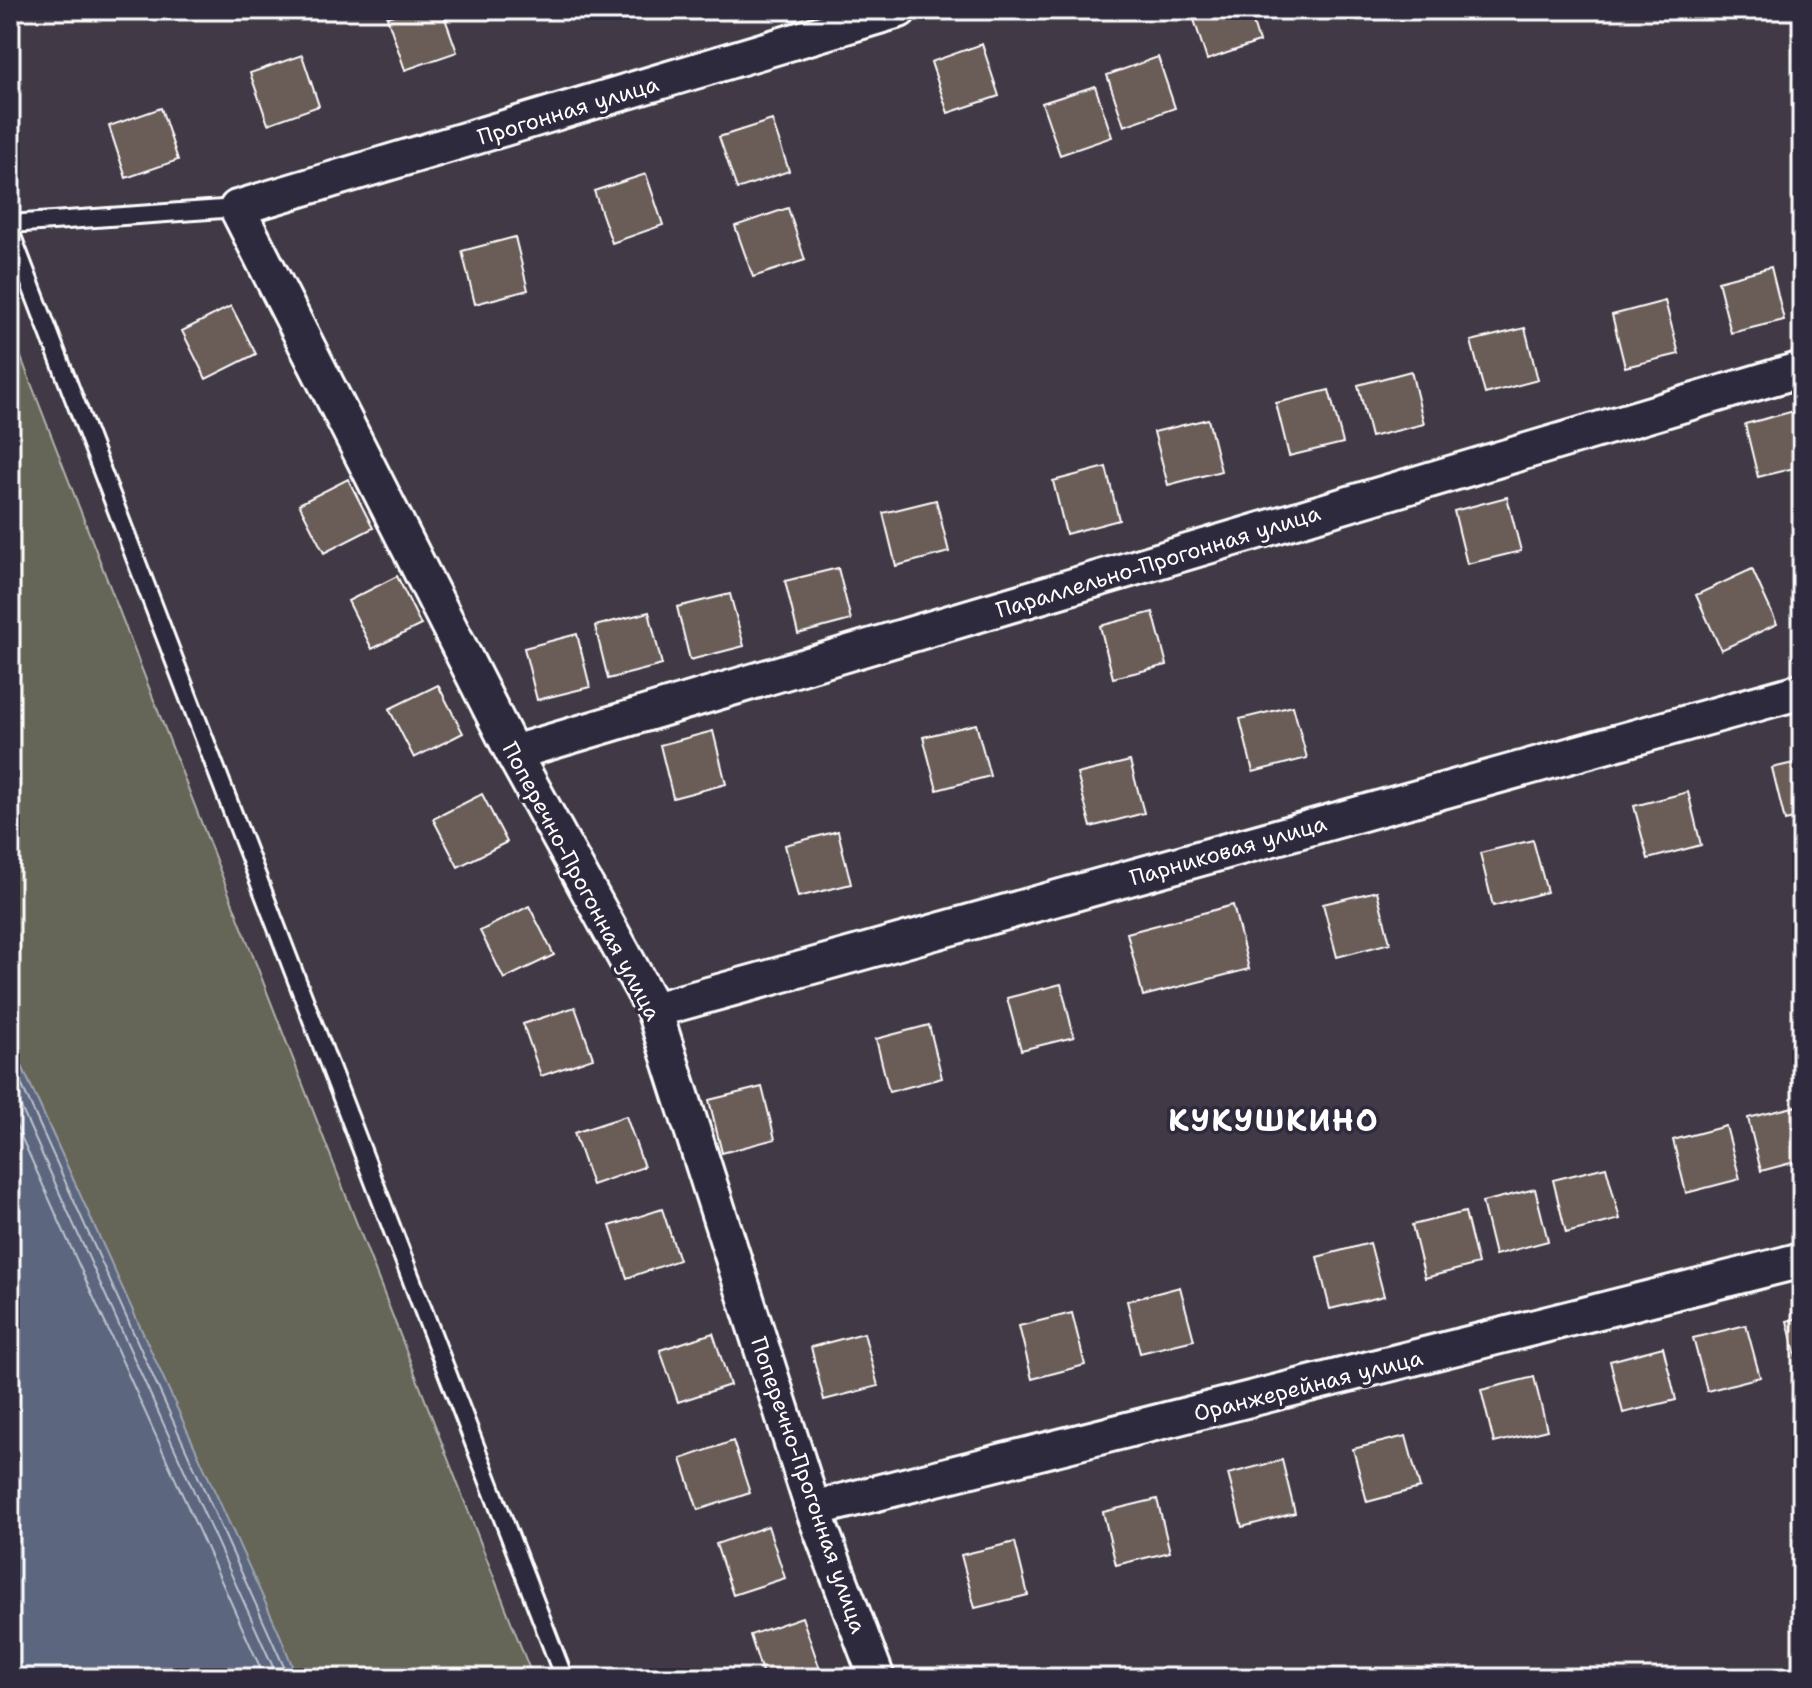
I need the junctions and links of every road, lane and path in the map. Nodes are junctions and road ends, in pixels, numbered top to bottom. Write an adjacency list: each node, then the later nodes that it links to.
1 (899, 10): 2 (street, Прогонная улица)
2 (849, 18): 3 (street, Прогонная улица)
3 (237, 208): 4 (lane); 8 (street, Поперечно-Прогонная улица)
4 (10, 224)
5 (10, 231): 12 (lane)
6 (1802, 369): 8 (street, Параллельно-Прогонная улица)
7 (1802, 691): 9 (street, Парниковая улица)
8 (513, 753): 9 (street, Поперечно-Прогонная улица)
9 (654, 1010): 11 (street, Поперечно-Прогонная улица)
10 (1802, 1260): 11 (street, Оранжерейная улица)
11 (813, 1509): 13 (street, Поперечно-Прогонная улица)
12 (564, 1678)
13 (877, 1678)

